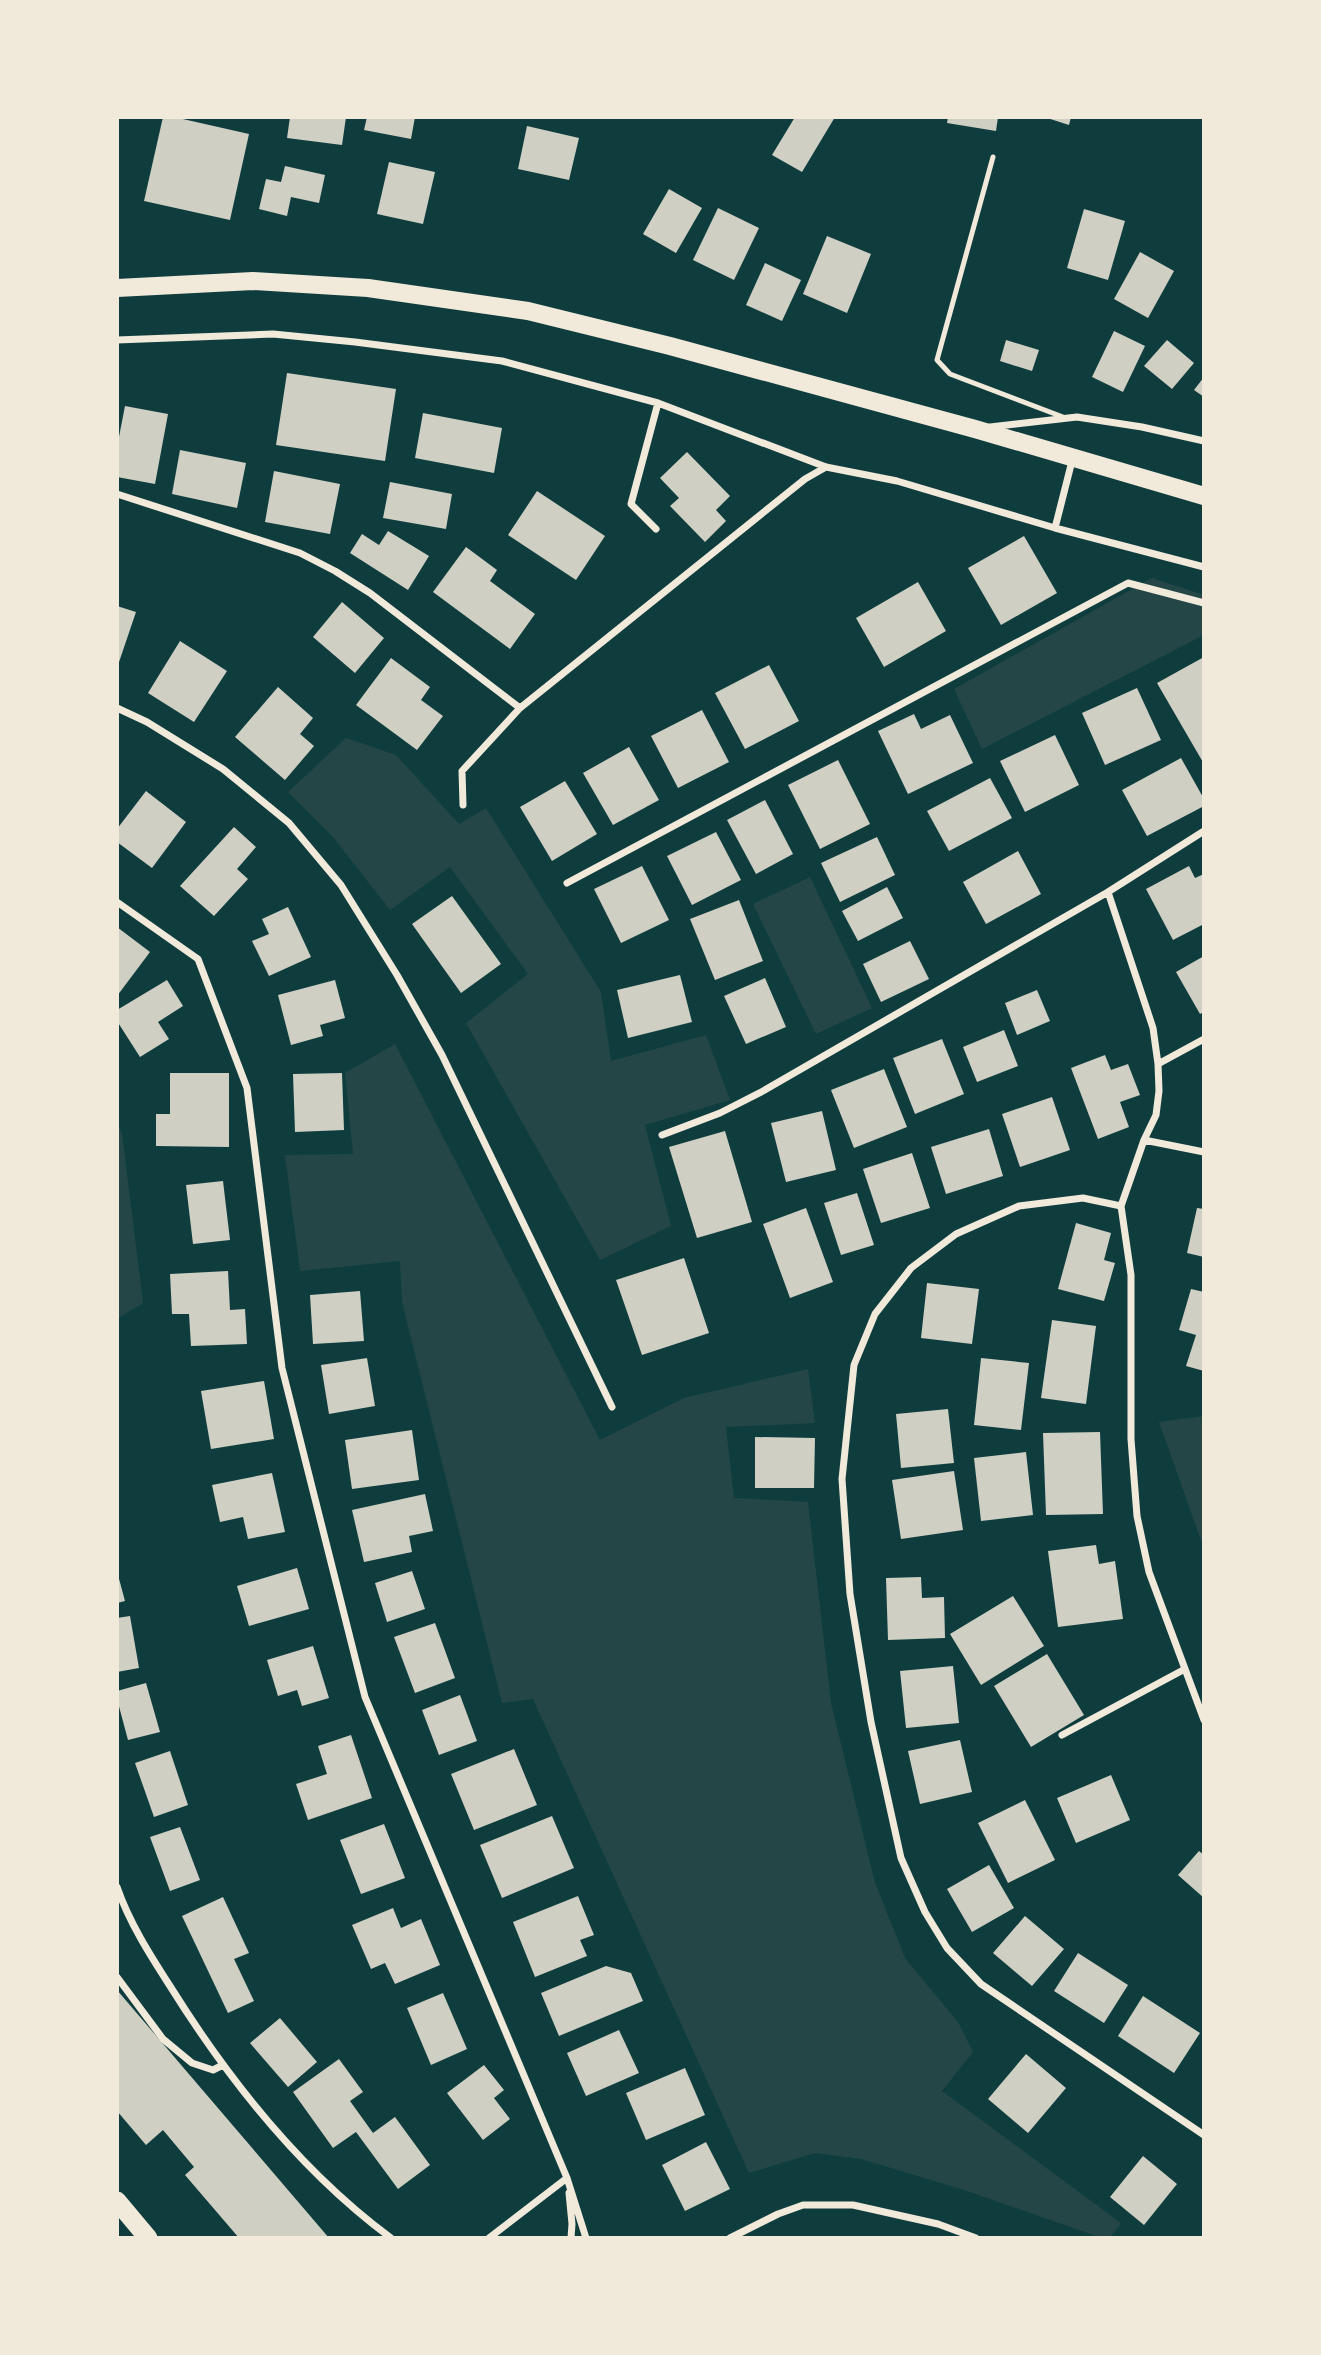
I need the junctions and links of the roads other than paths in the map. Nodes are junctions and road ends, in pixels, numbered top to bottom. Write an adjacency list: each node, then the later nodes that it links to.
1 (993, 157): 5 (lane)
2 (117, 288): 6 (main road)
3 (117, 340): 4 (street)
4 (658, 403): 9 (street); 12 (street)
5 (1066, 418): 6 (street); 7 (street)
6 (975, 429): 8 (main road)
7 (1204, 441)
8 (1073, 456): 11 (main road); 13 (street)
9 (827, 467): 13 (street); 17 (street)
10 (117, 494): 17 (street)
11 (1204, 496)
12 (656, 528)
13 (1055, 528): 14 (street)
14 (1204, 567)
15 (1204, 603): 20 (street)
16 (117, 708): 29 (street)
17 (520, 708): 18 (street)
18 (463, 805)
19 (1204, 831): 21 (street)
20 (567, 883)
21 (1108, 892): 24 (street); 25 (street)
22 (117, 902): 37 (street)
23 (1204, 1039): 24 (street)
24 (1158, 1064): 26 (street)
25 (662, 1135)
26 (1144, 1140): 27 (street); 28 (street)
27 (1204, 1152)
28 (1121, 1206): 30 (street); 36 (street)
29 (612, 1407)
30 (1185, 1669): 31 (street); 32 (street)
31 (1204, 1720)
32 (1062, 1735)
33 (117, 1887): 35 (street)
34 (117, 1977): 35 (street)
35 (223, 2064): 40 (street)
36 (1204, 2135)
37 (567, 2178): 41 (street); 42 (street); 43 (street)
38 (117, 2201): 39 (highway)
39 (148, 2238)
40 (391, 2238)
41 (489, 2238)
42 (571, 2238)
43 (586, 2238)
44 (730, 2238): 45 (street)
45 (976, 2238)

